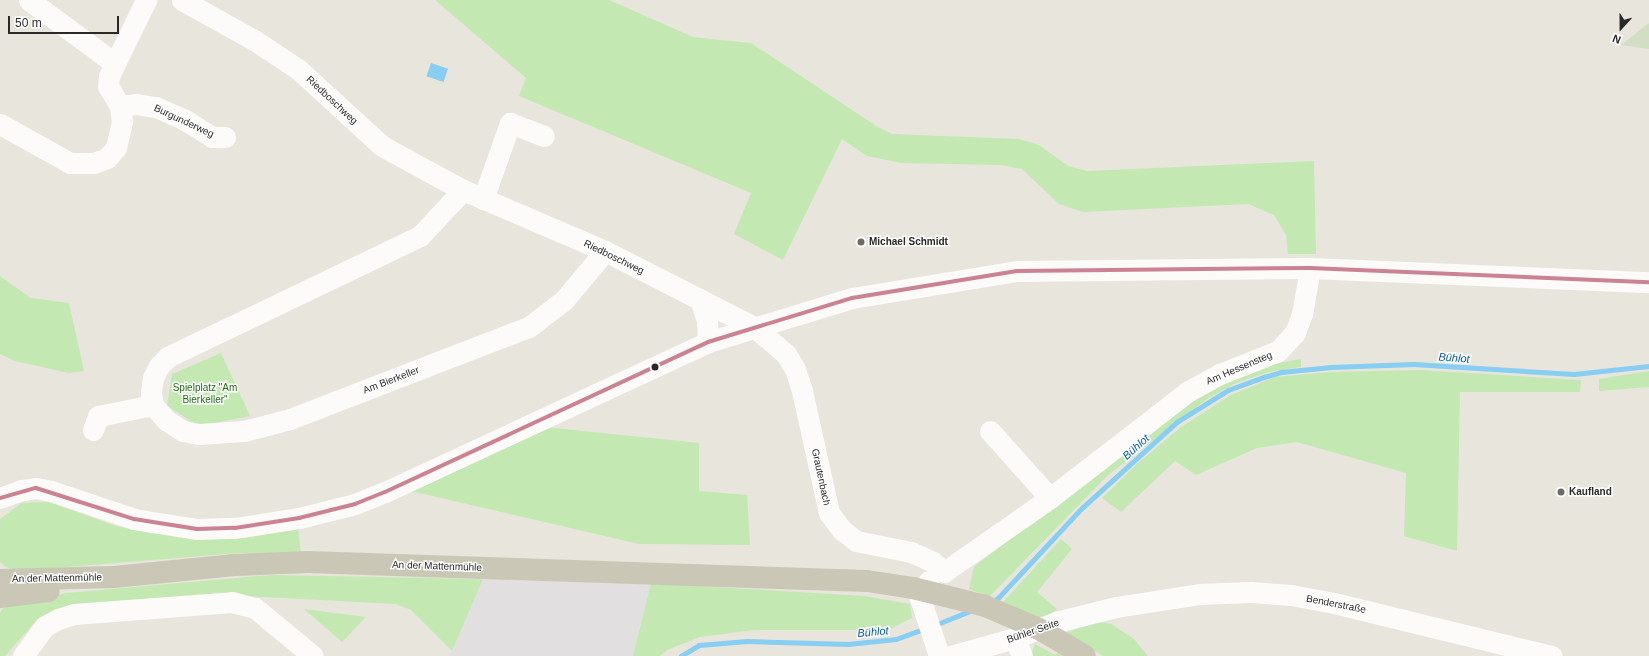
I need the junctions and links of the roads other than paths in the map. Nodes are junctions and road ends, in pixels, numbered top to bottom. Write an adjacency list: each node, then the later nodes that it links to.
1 (29, 0): 4 (street)
2 (146, 0): 4 (street)
3 (182, 0): 9 (street, Riedboschweg)
4 (114, 63): 5 (street)
5 (120, 106): 6 (street); 8 (street, Burgunderweg)
6 (0, 124)
7 (544, 136): 10 (street)
8 (224, 137)
9 (463, 190): 10 (street, Riedboschweg); 17 (street)
10 (483, 199): 11 (street, Riedboschweg)
11 (605, 251): 14 (street, Riedboschweg); 17 (street, Am Bierkeller)
12 (1310, 268): 13 (street); 15 (street); 21 (street, Am Hessensteg)
13 (1649, 282)
14 (700, 299): 15 (street, Riedboschweg); 16 (street)
15 (754, 327): 16 (street); 23 (street, Grautenbach)
16 (708, 342): 20 (street)
17 (154, 405): 18 (street)
18 (93, 430)
19 (990, 431): 21 (street)
20 (0, 498)
21 (1050, 498): 23 (street, Am Hessensteg)
22 (114, 577): 24 (main road, An der Mattenmühle); 25 (main road, An der Mattenmühle); 32 (main road, An der Mattenmühle)
23 (937, 577): 30 (street, Am Hessensteg)
24 (0, 580)
25 (0, 597)
26 (1116, 606): 27 (street, Bühler Seite); 33 (street, Benderstraße)
27 (1018, 647): 31 (street, Bühler Seite)
28 (23, 656): 29 (street)
29 (313, 656)
30 (939, 656)
31 (950, 656)
32 (1085, 656)
33 (1552, 656)

